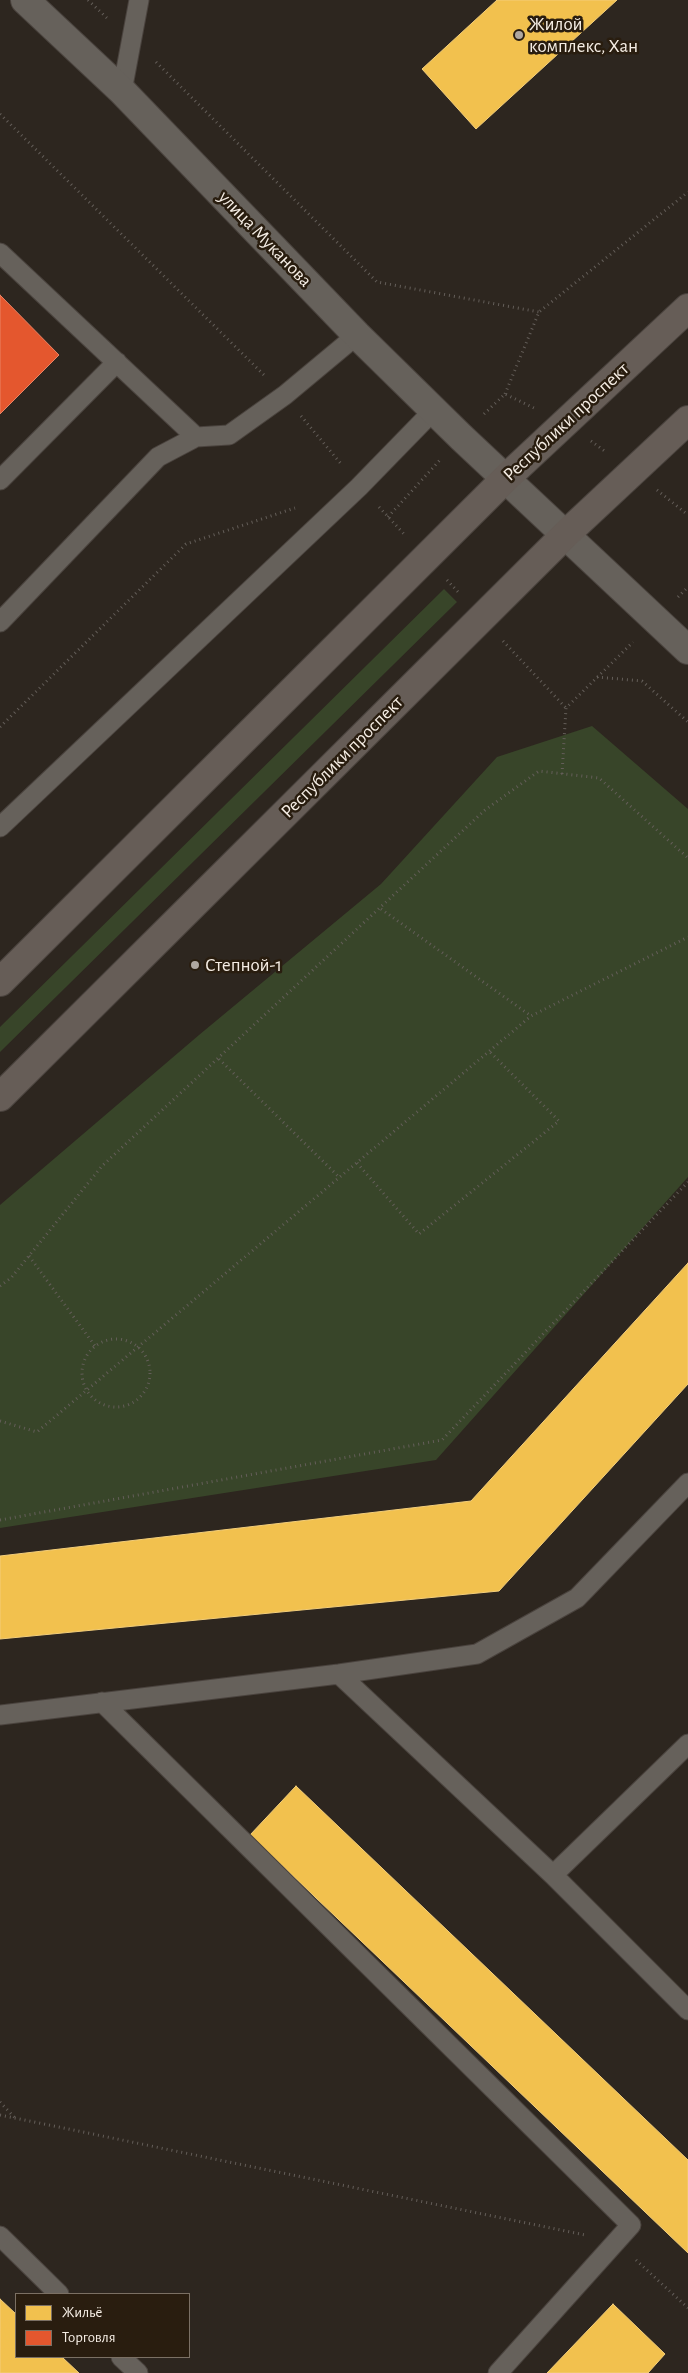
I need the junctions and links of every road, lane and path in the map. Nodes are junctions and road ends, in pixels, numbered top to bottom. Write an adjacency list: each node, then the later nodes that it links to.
1 (25, 0): 6 (main road, улица Муканова)
2 (88, 0): 4 (path)
3 (140, 0): 6 (lane)
4 (94, 6)
5 (162, 68): 11 (path)
6 (122, 91): 12 (main road, улица Муканова)
7 (0, 114): 15 (path)
8 (688, 192): 11 (path)
9 (0, 253): 13 (lane)
10 (688, 308): 19 (highway, Республики проспект)
11 (539, 312): 14 (path)
12 (357, 336): 15 (lane); 16 (main road, улица Муканова)
13 (117, 362): 18 (lane); 20 (lane)
14 (505, 394)
15 (285, 395): 18 (lane); 21 (path)
16 (434, 410): 19 (main road, улица Муканова); 21 (lane)
17 (688, 420): 23 (highway, Республики проспект)
18 (196, 437): 26 (lane)
19 (506, 478): 23 (main road, улица Муканова); 36 (highway, Республики проспект)
20 (0, 480)
21 (360, 487): 32 (lane)
22 (296, 508): 30 (path)
23 (566, 534): 25 (main road); 40 (highway, Республики проспект)
24 (688, 586): 25 (path)
25 (656, 619): 27 (main road); 28 (path)
26 (0, 622)
27 (688, 650)
28 (598, 677): 29 (path); 31 (path)
29 (688, 722)
30 (0, 727)
31 (562, 774): 33 (path); 34 (path)
32 (0, 827)
33 (688, 858)
34 (381, 909): 37 (path); 39 (path)
35 (688, 937): 37 (path)
36 (0, 982)
37 (531, 1016): 38 (path)
38 (489, 1052): 41 (path); 41 (path)
39 (219, 1058): 42 (path); 44 (path)
40 (0, 1097)
41 (357, 1163): 42 (path)
42 (340, 1178): 47 (path)
43 (688, 1182): 51 (path)
44 (29, 1256): 45 (path); 46 (path)
45 (0, 1286)
46 (95, 1346): 47 (path); 48 (path)
47 (139, 1346): 48 (path); 48 (path)
48 (88, 1390): 49 (path)
49 (0, 1421)
50 (688, 1482): 52 (lane)
51 (0, 1520)
52 (339, 1674): 53 (lane); 56 (lane)
53 (102, 1702): 54 (lane); 62 (lane)
54 (0, 1715)
55 (688, 1744): 56 (lane)
56 (552, 1875): 57 (lane)
57 (688, 2010)
58 (0, 2102): 60 (path)
59 (0, 2115): 60 (path)
60 (15, 2118): 62 (path)
61 (0, 2236): 63 (lane)
62 (616, 2242): 64 (path); 67 (lane)
63 (58, 2293)
64 (688, 2308)
65 (122, 2358): 66 (lane)
66 (138, 2373)
67 (498, 2373)

